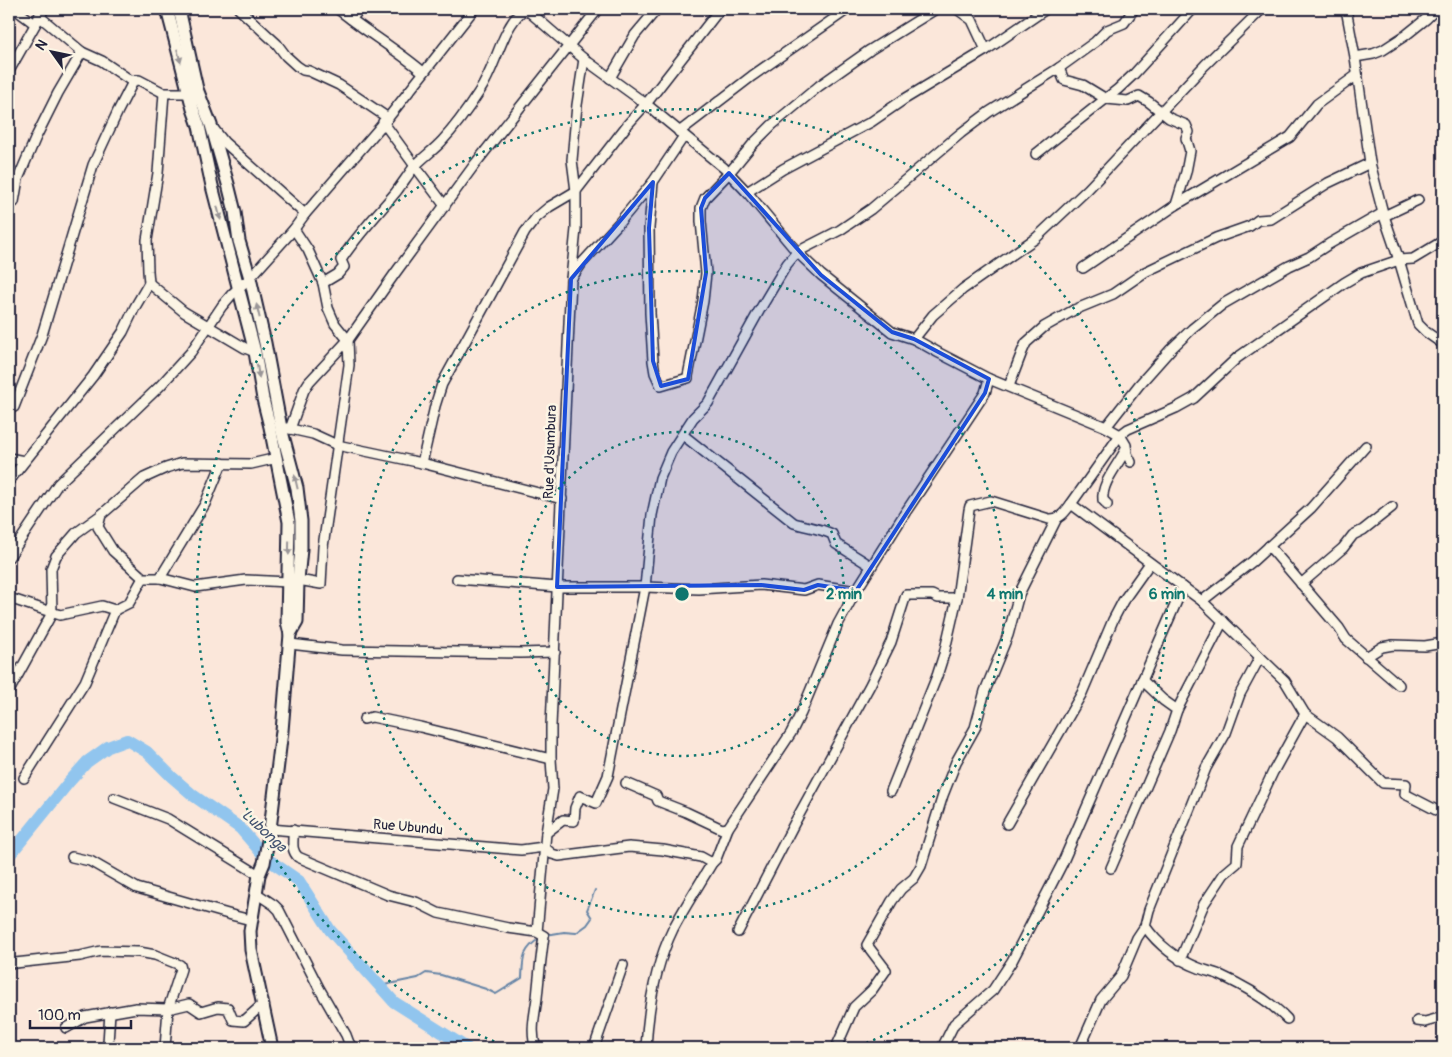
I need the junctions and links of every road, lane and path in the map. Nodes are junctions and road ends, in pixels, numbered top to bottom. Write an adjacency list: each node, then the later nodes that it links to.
1 (15, 9): 21 (street)
2 (167, 9): 34 (main road, one-way to 34)
3 (179, 9): 34 (main road)
4 (239, 9): 40 (street)
5 (338, 9): 22 (street)
6 (360, 9): 22 (street)
7 (474, 9): 30 (street)
8 (525, 9): 23 (street); 45 (street)
9 (598, 9): 23 (street)
10 (657, 9): 32 (street)
11 (720, 9): 37 (street)
12 (848, 9): 42 (street)
13 (936, 9): 46 (street)
14 (957, 9): 24 (street)
15 (1046, 9): 24 (street)
16 (1134, 9): 28 (street)
17 (1192, 9): 36 (street)
18 (1262, 9): 39 (street)
19 (1346, 9): 26 (street)
20 (1436, 9): 26 (street)
21 (39, 16): 25 (street); 29 (street)
22 (351, 19): 30 (street)
23 (570, 46): 27 (street); 53 (street)
24 (986, 50): 49 (street)
25 (82, 52): 33 (street); 51 (street)
26 (1355, 58): 31 (street)
27 (584, 59): 32 (street); 48 (street, Rue d'Usumbura)
28 (1059, 68): 36 (street); 58 (street)
29 (9, 70)
30 (423, 72): 40 (street)
31 (1357, 75): 44 (street); 52 (street)
32 (610, 78): 37 (street)
33 (134, 80): 35 (street); 73 (street)
34 (193, 91): 35 (street); 38 (main road); 41 (main road)
35 (164, 93): 63 (street)
36 (1106, 99): 39 (street); 43 (street)
37 (646, 104): 42 (street); 48 (street)
38 (193, 109): 41 (street); 65 (main road, one-way to 65)
39 (1160, 112): 52 (street); 67 (street)
40 (386, 120): 45 (street); 54 (street)
41 (211, 125): 54 (street); 61 (main road)
42 (681, 134): 46 (street); 47 (street)
43 (1036, 154)
44 (1370, 163): 55 (street); 72 (street)
45 (415, 166): 53 (street); 64 (street)
46 (729, 173): 47 (street); 49 (street)
47 (653, 182): 62 (street)
48 (576, 191): 62 (street, Rue d'Usumbura); 86 (street)
49 (747, 192): 58 (street)
50 (1418, 200): 55 (street)
51 (14, 202)
52 (1176, 205): 60 (street)
53 (445, 206): 68 (street)
54 (305, 214): 56 (street)
55 (1384, 215): 59 (street); 74 (street)
56 (294, 229): 61 (street); 64 (street)
57 (1443, 241): 59 (street)
58 (797, 252): 67 (street); 76 (street)
59 (1399, 260): 69 (street); 77 (street)
60 (1083, 268)
61 (250, 278): 65 (street); 75 (main road, one-way to 61)
62 (571, 279): 88 (street, Rue d'Usumbura)
63 (149, 283): 66 (street); 83 (street)
64 (323, 284): 68 (street)
65 (238, 288): 66 (street); 70 (main road)
66 (209, 326): 70 (street); 96 (street)
67 (914, 339): 71 (street)
68 (348, 340): 75 (street); 78 (street)
69 (1443, 344)
70 (255, 352): 75 (main road, one-way to 75)
71 (989, 379): 72 (street); 98 (street)
72 (1009, 386): 74 (street)
73 (14, 407)
74 (1106, 427): 77 (street)
75 (280, 428): 78 (street); 82 (main road); 94 (main road, one-way to 75)
76 (683, 435): 98 (street); 105 (street)
77 (1120, 435): 80 (street); 89 (street)
78 (337, 445): 86 (street); 102 (street)
79 (1366, 446): 95 (street)
80 (1126, 449): 84 (street); 90 (street)
81 (9, 458): 83 (street)
82 (276, 458): 85 (street); 94 (main road)
83 (24, 461): 87 (street)
84 (1131, 462)
85 (222, 463): 92 (street); 100 (street)
86 (422, 463): 88 (street)
87 (9, 481)
88 (562, 499): 104 (street, Rue d'Usumbura)
89 (1071, 504): 93 (street); 97 (street)
90 (1106, 505)
91 (1392, 507): 103 (street)
92 (101, 515): 99 (street); 112 (street)
93 (1057, 518): 109 (street); 163 (street)
94 (295, 522): 102 (main road)
95 (1269, 546): 103 (street); 110 (street)
96 (9, 557)
97 (1150, 563): 106 (street); 131 (street)
98 (871, 566): 107 (street)
99 (143, 578): 100 (street); 111 (street)
100 (160, 578): 102 (street)
101 (457, 579): 104 (street)
102 (293, 581): 114 (main road)
103 (1301, 584): 118 (street)
104 (557, 587): 105 (street); 116 (street, Rue d'Usumbura)
105 (645, 587): 107 (street); 135 (street)
106 (1183, 587): 110 (street); 119 (street)
107 (856, 591): 132 (street)
108 (9, 598): 112 (street)
109 (957, 598): 128 (street); 145 (street)
110 (1202, 600): 113 (street)
111 (115, 610): 112 (street); 126 (street)
112 (52, 613): 121 (street)
113 (1223, 622): 117 (street); 122 (street)
114 (290, 639): 116 (street); 133 (main road)
115 (1443, 643): 118 (street)
116 (555, 652): 125 (street, Rue d'Usumbura)
117 (1260, 657): 123 (street); 143 (street)
118 (1366, 657): 120 (street)
119 (1142, 680): 122 (street); 164 (street)
120 (1399, 685)
121 (9, 691)
122 (1177, 710): 139 (street)
123 (1305, 714): 130 (street); 146 (street)
124 (364, 719): 125 (street)
125 (551, 759): 135 (street, Rue d'Usumbura)
126 (24, 778)
127 (626, 783): 132 (street)
128 (891, 791)
129 (114, 798): 140 (street)
130 (1443, 812)
131 (1007, 824)
132 (728, 828): 138 (street)
133 (270, 829): 134 (street, Rue Ubundu); 140 (main road)
134 (293, 830): 136 (street, Rue Ubundu); 144 (street)
135 (546, 833): 136 (street, Rue d'Usumbura)
136 (544, 847): 138 (street); 144 (street, Rue d'Usumbura)
137 (72, 857): 142 (street)
138 (712, 862): 162 (street)
139 (1111, 868)
140 (259, 875): 141 (main road)
141 (256, 893): 142 (main road); 159 (street)
142 (252, 920): 149 (main road)
143 (1145, 926): 146 (street); 165 (street)
144 (537, 932): 160 (street, Rue d'Usumbura)
145 (738, 932)
146 (1180, 960): 153 (street)
147 (15, 963): 150 (street)
148 (623, 966): 161 (street)
149 (262, 1004): 150 (street); 158 (main road)
150 (168, 1009): 151 (street); 157 (street)
151 (110, 1012): 155 (street); 156 (street)
152 (1443, 1016): 154 (street)
153 (1288, 1019)
154 (1417, 1021)
155 (66, 1028)
156 (106, 1048)
157 (165, 1048)
158 (272, 1048)
159 (353, 1048)
160 (536, 1048)
161 (594, 1048)
162 (646, 1048)
163 (836, 1048)
164 (942, 1048)
165 (1080, 1048)

